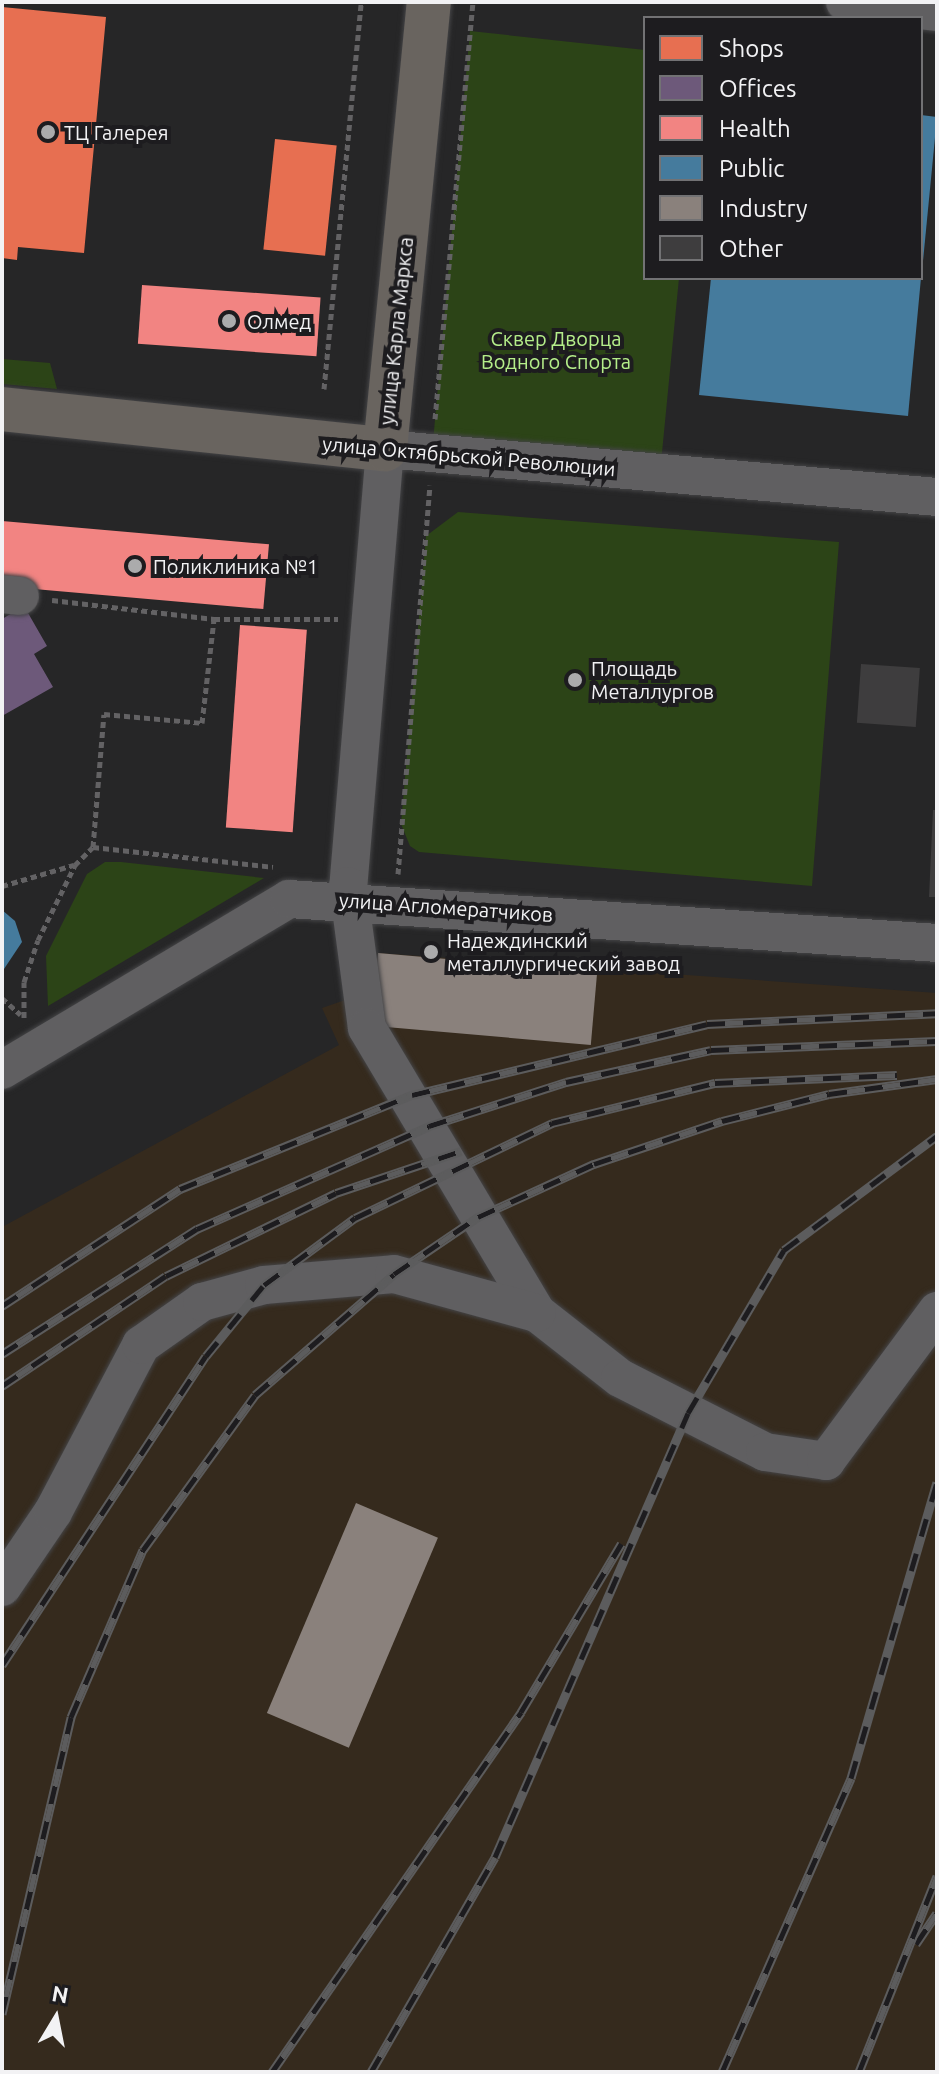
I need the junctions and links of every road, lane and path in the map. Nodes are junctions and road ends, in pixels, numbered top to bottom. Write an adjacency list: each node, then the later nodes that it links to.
1 (361, 2): 6 (path)
2 (429, 2): 8 (main road, улица Карла Маркса)
3 (473, 2): 9 (path)
4 (845, 2): 5 (street)
5 (937, 12)
6 (324, 389)
7 (2, 409): 8 (main road, улица Октябрьской Революции)
8 (385, 449): 9 (street, улица Октябрьской Революции); 13 (street, улица Карла Маркса)
9 (432, 453): 10 (street, улица Октябрьской Революции); 19 (path)
10 (937, 497)
11 (11, 595): 12 (path)
12 (214, 619): 13 (path); 14 (path)
13 (371, 620): 18 (street, улица Карла Маркса)
14 (93, 847): 15 (path); 17 (path)
15 (75, 865): 16 (path); 22 (path)
16 (2, 886)
17 (289, 899): 18 (street, улица Агломератчиков); 22 (street)
18 (348, 899): 19 (street, улица Агломератчиков); 25 (street, улица Карла Маркса)
19 (395, 901): 20 (street, улица Агломератчиков)
20 (937, 943)
21 (2, 998): 22 (path)
22 (32, 1030): 23 (street)
23 (2, 1070)
24 (937, 1311): 25 (street)
25 (537, 1313): 26 (street)
26 (2, 1587)

